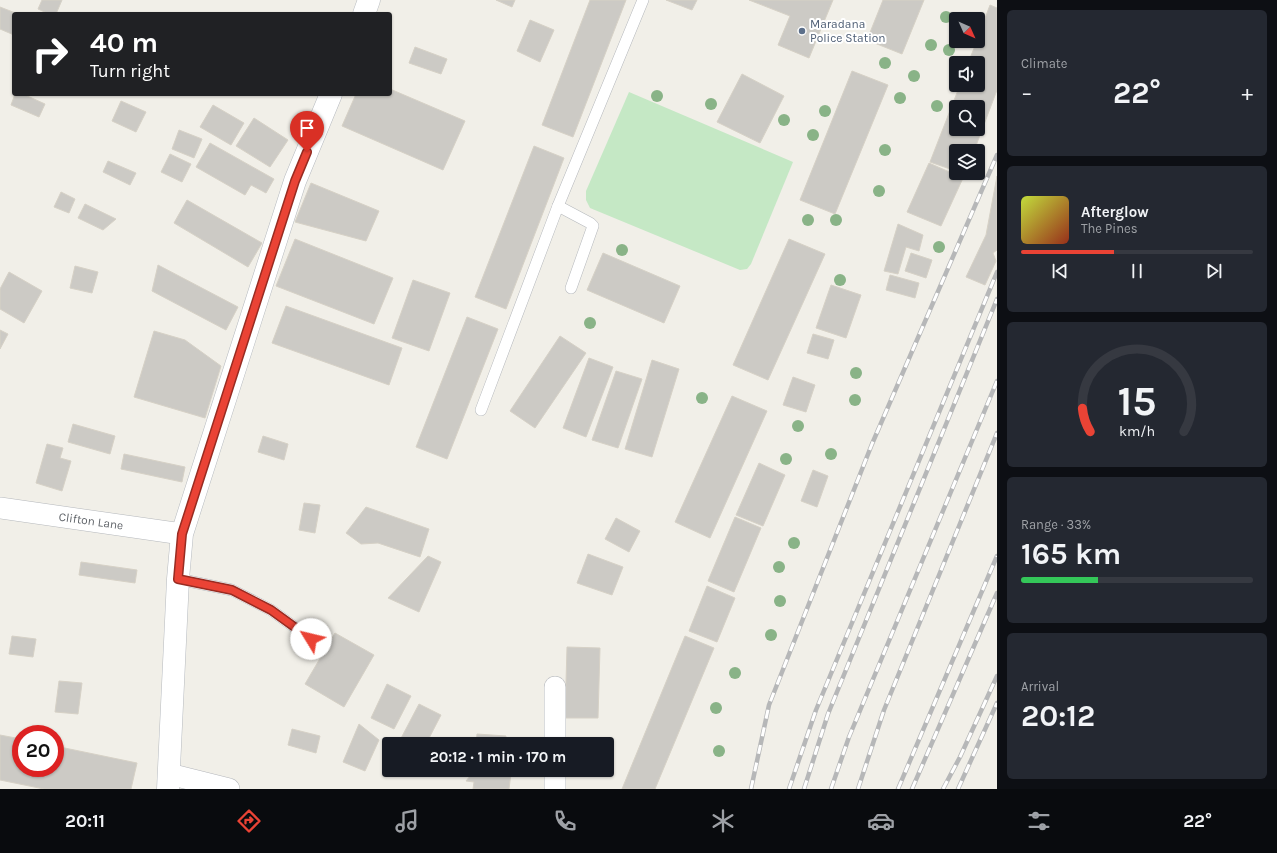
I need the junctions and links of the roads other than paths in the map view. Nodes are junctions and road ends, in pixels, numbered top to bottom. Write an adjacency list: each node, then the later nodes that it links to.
1 (369, 0): 3 (main road)
2 (643, 0): 5 (lane)
3 (365, 12)
4 (330, 96): 9 (main road)
5 (558, 206): 6 (lane); 7 (lane)
6 (570, 288)
7 (481, 410)
8 (0, 508): 9 (street, Clifton Lane)
9 (182, 534): 10 (main road)
10 (178, 579): 11 (lane); 15 (main road)
11 (311, 639)
12 (555, 687): 13 (street)
13 (555, 737)
14 (555, 777): 17 (street)
15 (168, 781): 16 (street)
16 (229, 789)
17 (555, 789)

